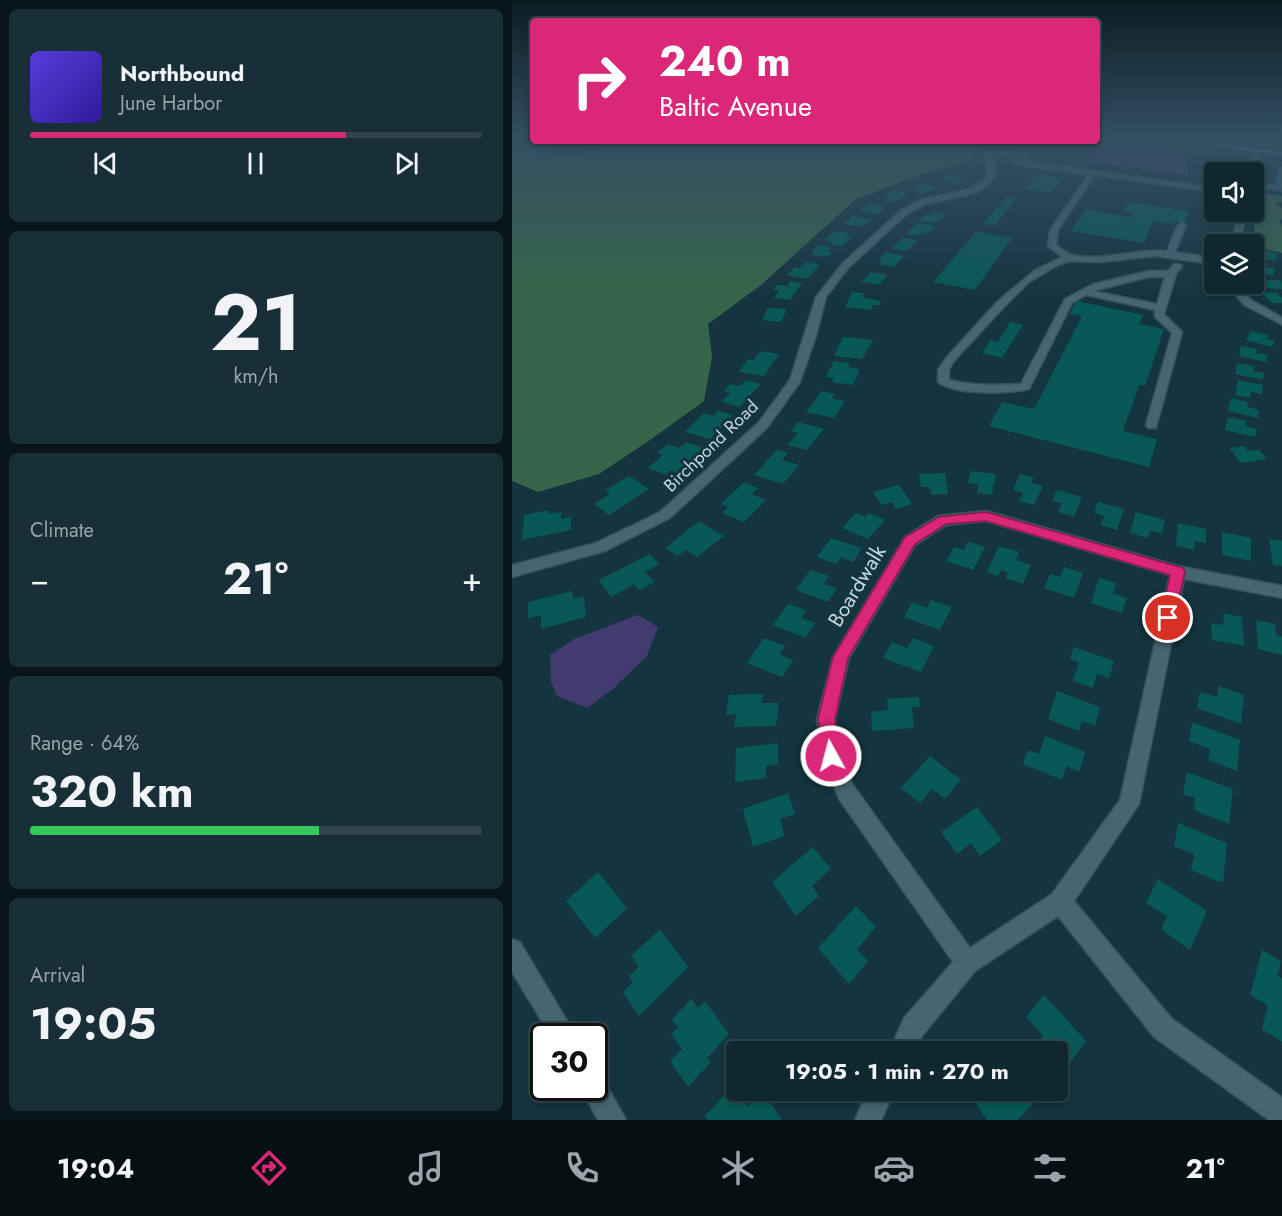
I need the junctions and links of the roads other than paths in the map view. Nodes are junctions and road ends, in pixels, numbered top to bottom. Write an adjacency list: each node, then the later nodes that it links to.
1 (963, 193): 14 (street, Birchpond Road)
2 (1079, 193): 6 (street)
3 (1182, 225): 4 (street)
4 (1170, 254): 5 (street); 6 (street)
5 (1183, 255): 7 (street); 8 (street)
6 (1070, 258): 9 (street)
7 (1204, 259)
8 (1171, 274): 9 (street); 11 (street)
9 (1083, 292): 11 (street)
10 (1237, 294): 12 (street)
11 (1161, 308): 13 (street)
12 (1283, 322)
13 (1151, 425)
14 (512, 571)
15 (1178, 572): 16 (street, Boardwalk); 17 (street); 19 (street, Boardwalk)
16 (1283, 592)
17 (1060, 902): 19 (street); 24 (street)
18 (512, 950): 20 (street)
19 (967, 963): 21 (street)
20 (556, 1023)
21 (906, 1041)
22 (602, 1101): 25 (street)
23 (877, 1101): 26 (street)
24 (1283, 1114)
25 (613, 1120)
26 (868, 1120)

